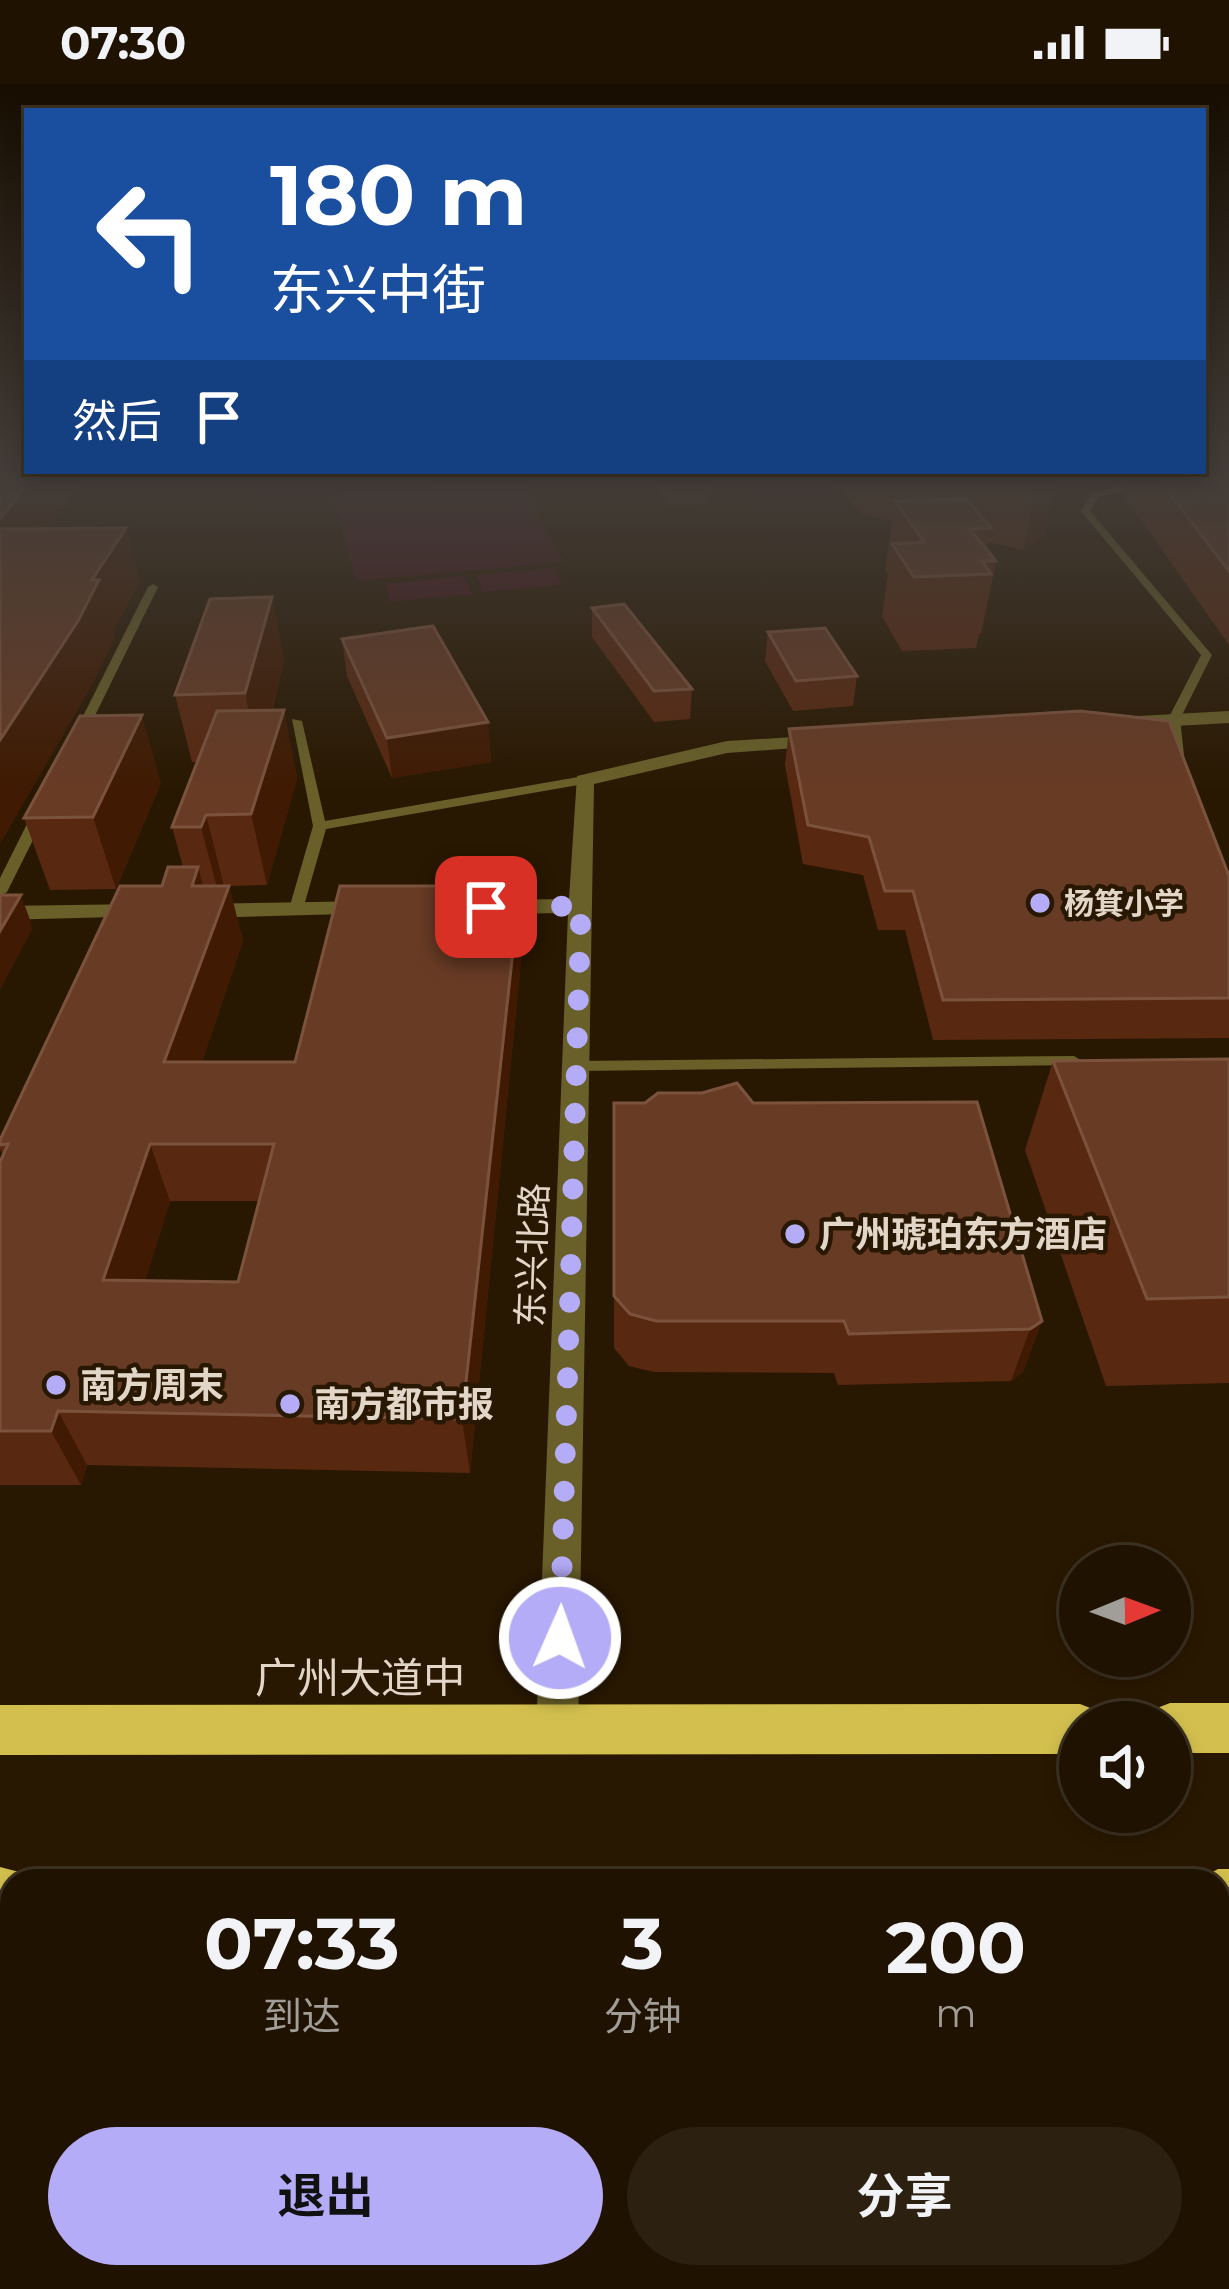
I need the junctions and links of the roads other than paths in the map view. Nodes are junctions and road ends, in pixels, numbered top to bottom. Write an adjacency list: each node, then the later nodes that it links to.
1 (1147, 584): 4 (lane)
2 (154, 587): 8 (lane)
3 (1229, 717): 4 (street)
4 (1174, 719): 6 (street); 10 (lane)
5 (296, 721): 12 (lane)
6 (1104, 724)
7 (844, 740): 9 (street)
8 (72, 749)
9 (584, 781): 12 (lane); 14 (street, 东兴北路)
10 (1188, 790)
11 (41, 811): 13 (lane)
12 (320, 826): 17 (lane)
13 (0, 892)
14 (581, 906): 15 (street); 20 (street, 东兴北路)
15 (462, 907)
16 (391, 908): 17 (street)
17 (296, 909): 18 (street)
18 (0, 913)
19 (1089, 1061): 20 (lane)
20 (577, 1066): 25 (street, 东兴北路)
21 (1191, 1728): 22 (highway)
22 (1229, 1728)
23 (1059, 1729): 25 (highway, 广州大道中)
24 (0, 1730): 25 (highway, 广州大道中)
25 (557, 1732)

